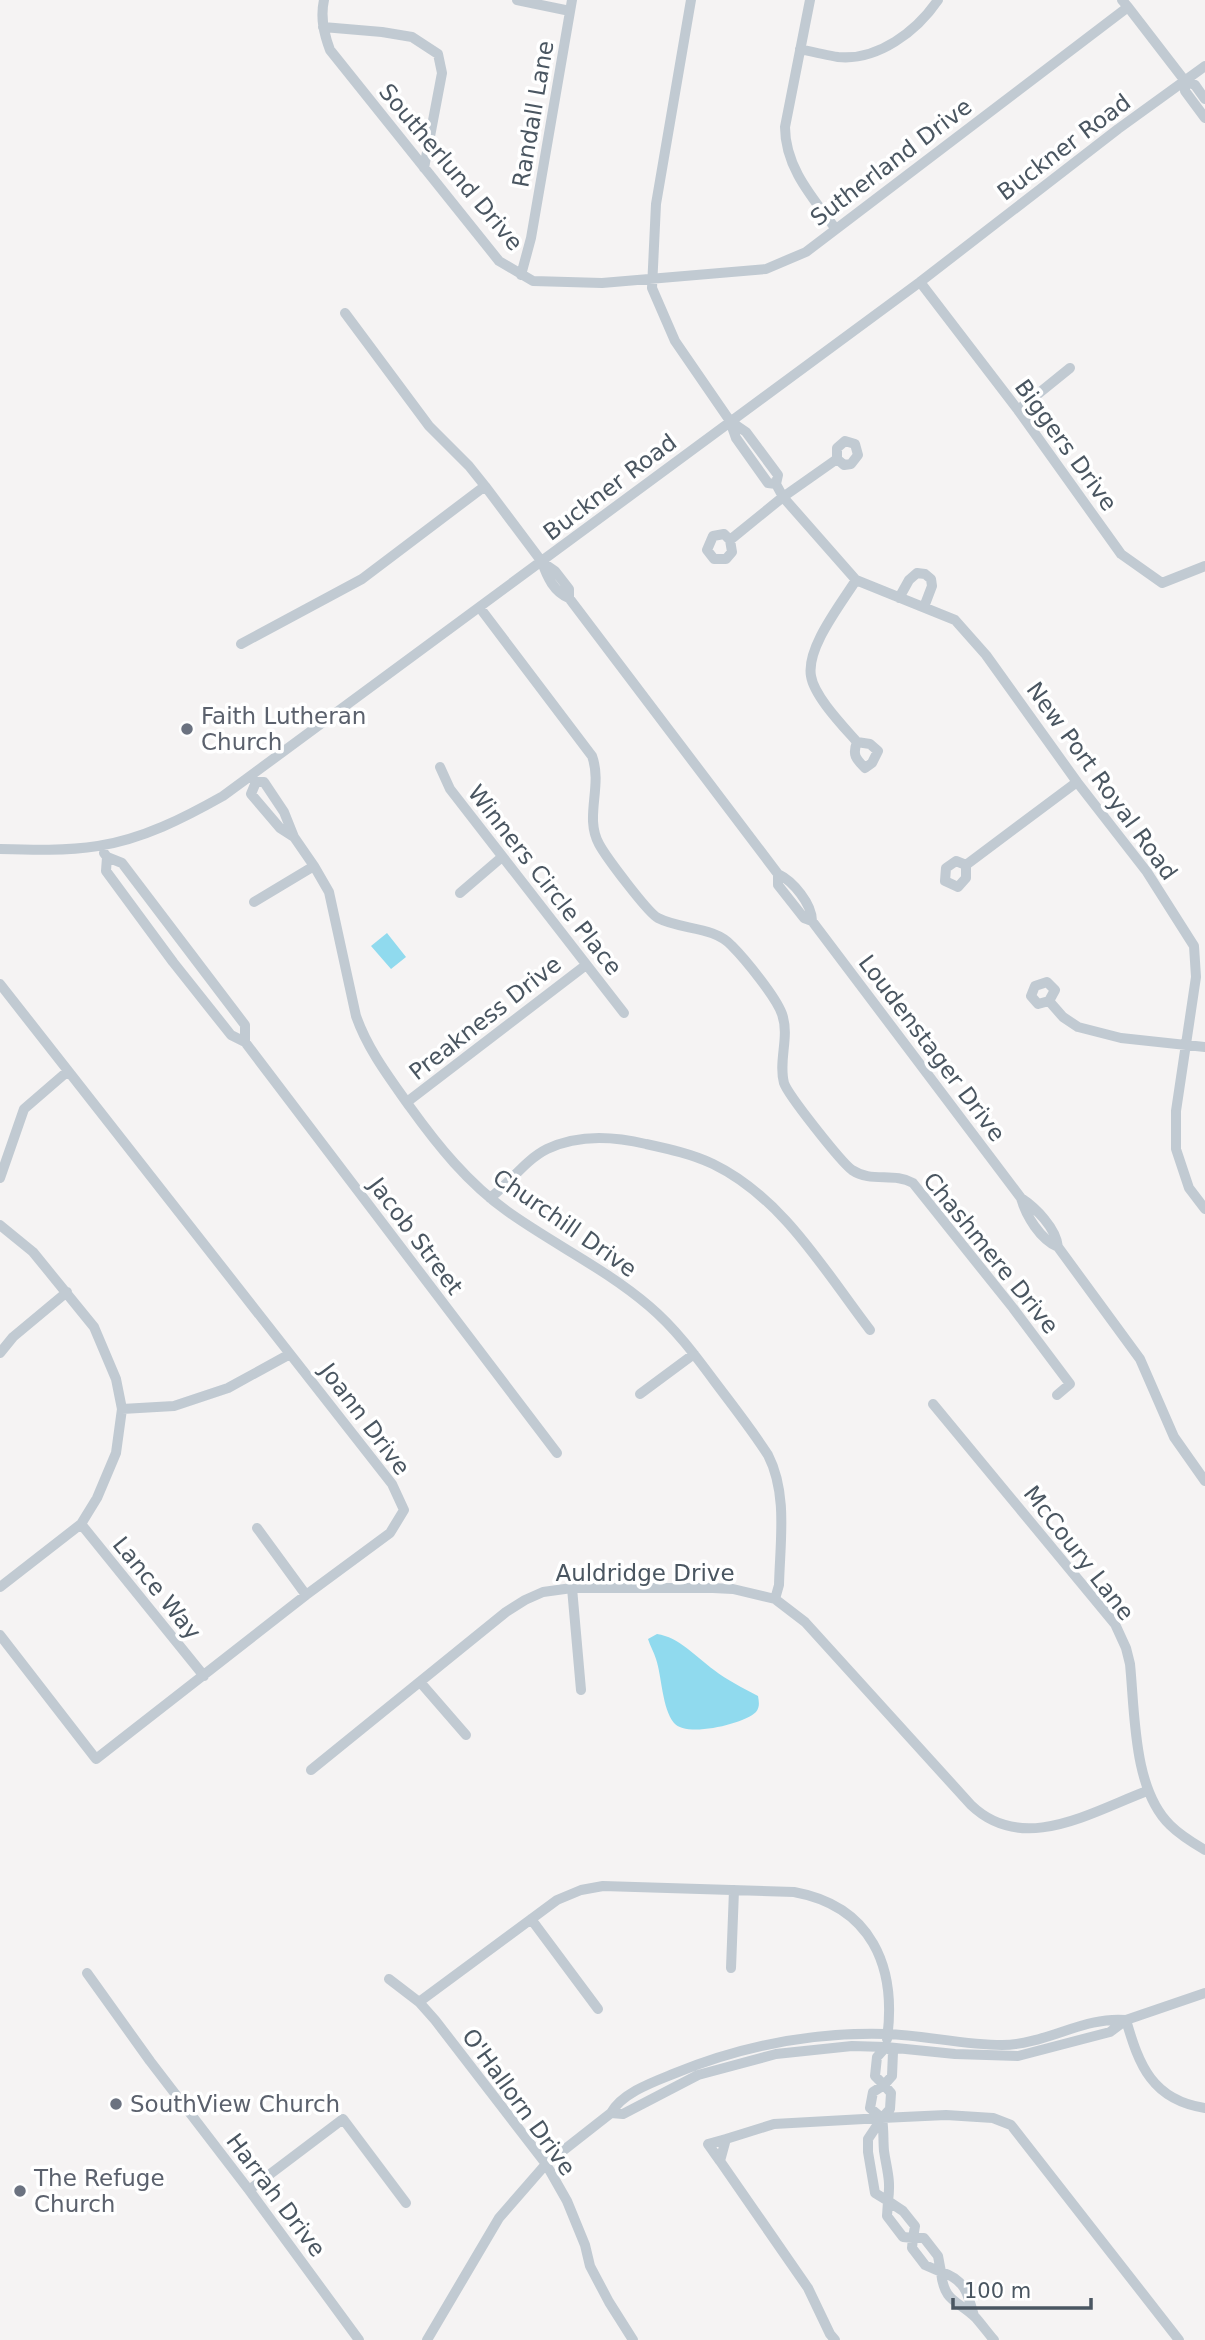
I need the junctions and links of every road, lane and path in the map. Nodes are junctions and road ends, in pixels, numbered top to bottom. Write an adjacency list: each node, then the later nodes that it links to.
1 (324, 0): 8 (street, Southerlund Drive)
2 (517, 0): 7 (street)
3 (691, 0): 17 (street, New Port Royal Road)
4 (810, 0): 9 (street)
5 (938, 0): 9 (street)
6 (1125, 4): 11 (street, Sutherland Drive); 15 (street, Sutherland Drive)
7 (571, 6): 16 (street, Randall Lane)
8 (323, 27): 14 (street, Southerlund Drive); 14 (street)
9 (800, 49): 15 (street)
10 (1205, 66): 11 (street, Buckner Road)
11 (1185, 81): 12 (street, Sutherland Drive); 13 (street, Sutherland Drive); 18 (street, Buckner Road)
12 (1205, 99)
13 (1205, 118)
14 (424, 168): 16 (street, Southerlund Drive)
15 (835, 228): 17 (street, Sutherland Drive)
16 (522, 275): 17 (street, Southerlund Drive)
17 (650, 278): 22 (street, New Port Royal Road)
18 (920, 282): 21 (street, Biggers Drive); 22 (street, Buckner Road)
19 (345, 313): 24 (street, Loudenstager Drive)
20 (1070, 368): 21 (street)
21 (1018, 410): 28 (street, Biggers Drive)
22 (730, 421): 25 (street, New Port Royal Road); 27 (street, Buckner Road)
23 (837, 459): 25 (street)
24 (485, 486): 27 (street, Loudenstager Drive); 33 (street)
25 (783, 497): 26 (street); 29 (street, New Port Royal Road)
26 (730, 540)
27 (542, 562): 32 (street, Buckner Road); 70 (street, Loudenstager Drive)
28 (1205, 566)
29 (856, 580): 30 (street, New Port Royal Road); 34 (street)
30 (899, 598): 31 (street, New Port Royal Road); 31 (street)
31 (924, 607): 37 (street, New Port Royal Road)
32 (480, 608): 36 (street, Buckner Road); 66 (street, Chashmere Drive)
33 (241, 644)
34 (857, 742)
35 (440, 767): 42 (street, Winners Circle Place)
36 (253, 779): 38 (street, Churchill Drive); 38 (street, Churchill Drive); 39 (street, Buckner Road)
37 (1077, 782): 43 (street); 52 (street, New Port Royal Road)
38 (294, 837): 44 (street, Churchill Drive)
39 (99, 846): 40 (street, Buckner Road); 41 (street, Jacob Street)
40 (0, 849)
41 (107, 856): 51 (street, Jacob Street); 51 (street, Jacob Street)
42 (502, 857): 45 (street); 47 (street, Winners Circle Place)
43 (966, 865)
44 (314, 866): 46 (street); 55 (street, Churchill Drive)
45 (460, 893)
46 (254, 902)
47 (586, 965): 50 (street, Winners Circle Place); 55 (street, Preakness Drive)
48 (0, 984): 54 (street, Joann Drive)
49 (1049, 1001): 52 (street)
50 (624, 1013)
51 (245, 1042): 69 (street, Jacob Street)
52 (1187, 1045): 53 (street); 58 (street, New Port Royal Road)
53 (1205, 1047)
54 (68, 1071): 56 (street); 63 (street, Joann Drive)
55 (407, 1102): 57 (street, Churchill Drive)
56 (0, 1178)
57 (490, 1198): 61 (street); 64 (street, Churchill Drive)
58 (1205, 1209)
59 (0, 1225): 60 (street)
60 (67, 1292): 62 (street); 68 (street)
61 (870, 1330)
62 (0, 1353)
63 (290, 1354): 68 (street); 75 (street, Joann Drive)
64 (694, 1354): 65 (street); 76 (street, Churchill Drive)
65 (640, 1394)
66 (1057, 1395)
67 (933, 1404): 83 (street, McCoury Lane)
68 (121, 1409): 71 (street)
69 (557, 1452)
70 (1205, 1481)
71 (81, 1524): 73 (street); 78 (street, Lance Way)
72 (257, 1528): 75 (street)
73 (0, 1587)
74 (572, 1588): 76 (street, Auldridge Drive); 79 (street, Auldridge Drive); 80 (street)
75 (306, 1595): 78 (street, Joann Drive)
76 (775, 1600): 83 (street, Auldridge Drive)
77 (0, 1635): 78 (street, Joann Drive)
78 (204, 1676)
79 (420, 1682): 81 (street); 82 (street, Auldridge Drive)
80 (581, 1690)
81 (466, 1735)
82 (312, 1770)
83 (1147, 1791): 84 (street, McCoury Lane)
84 (1205, 1850)
85 (734, 1890): 86 (street); 87 (street); 94 (street)
86 (531, 1919): 91 (street); 92 (street)
87 (732, 1968)
88 (87, 1973): 103 (street, Harrah Drive)
89 (389, 1979): 91 (street, O'Hallorn Drive)
90 (1205, 1993): 93 (street)
91 (419, 2002): 102 (street, O'Hallorn Drive)
92 (598, 2009)
93 (1126, 2020): 94 (street); 95 (street); 97 (street)
94 (888, 2034): 95 (street); 98 (street)
95 (886, 2047): 96 (street); 96 (street); 98 (street)
96 (884, 2085): 99 (street); 99 (street)
97 (1205, 2108)
98 (611, 2113): 102 (street)
99 (881, 2118): 100 (street); 104 (street); 104 (street); 114 (street)
100 (726, 2139): 101 (street); 101 (street)
101 (720, 2161): 112 (street)
102 (546, 2164): 110 (street); 111 (street, O'Hallorn Drive)
103 (249, 2190): 105 (street); 109 (street, Harrah Drive)
104 (888, 2201): 106 (street); 106 (street)
105 (406, 2203)
106 (913, 2238): 107 (street); 107 (street)
107 (941, 2272): 108 (street); 108 (street)
108 (974, 2317): 113 (street)
109 (359, 2340)
110 (427, 2340)
111 (633, 2340)
112 (835, 2340)
113 (994, 2340)
114 (1179, 2340)

